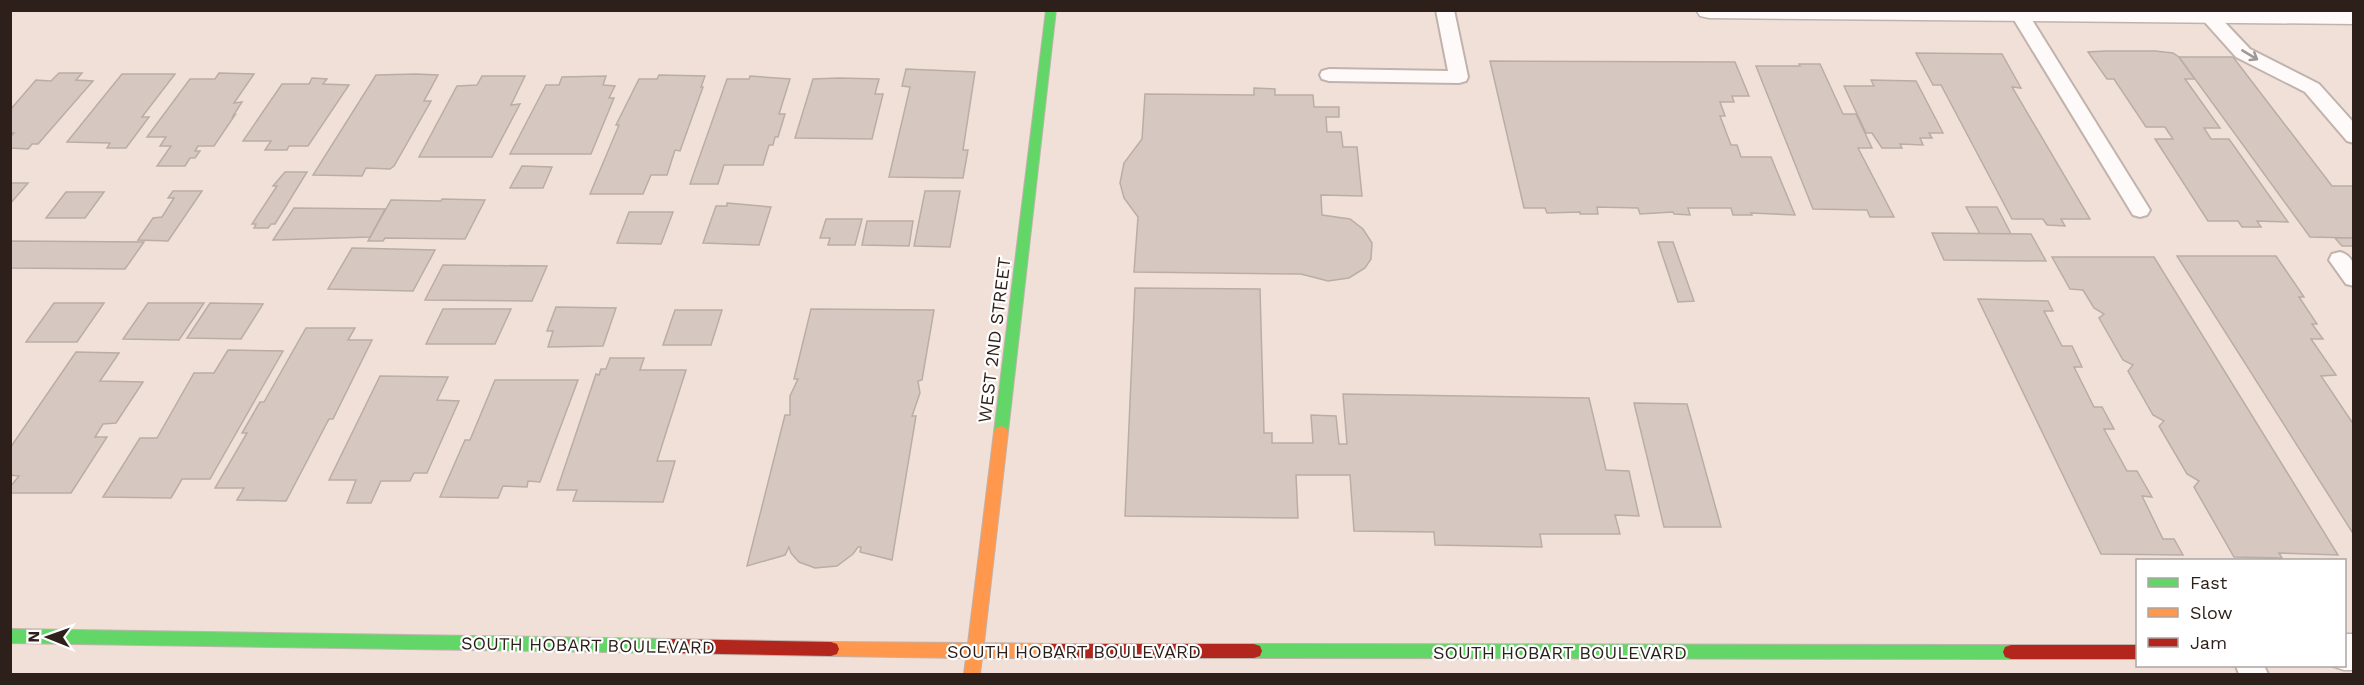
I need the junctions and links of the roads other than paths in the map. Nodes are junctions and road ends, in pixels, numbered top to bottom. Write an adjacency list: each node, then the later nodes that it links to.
1 (1051, 10): 15 (street, WEST 2ND STREET)
2 (1445, 10): 9 (lane)
3 (1709, 10): 4 (street)
4 (1805, 11): 5 (street)
5 (2018, 12): 6 (street); 11 (lane)
6 (2127, 12): 7 (street)
7 (2208, 15): 8 (street); 10 (lane, one-way to 10)
8 (2354, 16)
9 (1329, 75)
10 (2354, 136)
11 (2140, 210)
12 (2340, 260): 13 (lane)
13 (2354, 278)
14 (10, 636): 15 (street, SOUTH HOBART BOULEVARD)
15 (975, 651): 16 (street, SOUTH HOBART BOULEVARD); 17 (street, WEST 2ND STREET)
16 (2136, 652)
17 (972, 675)

